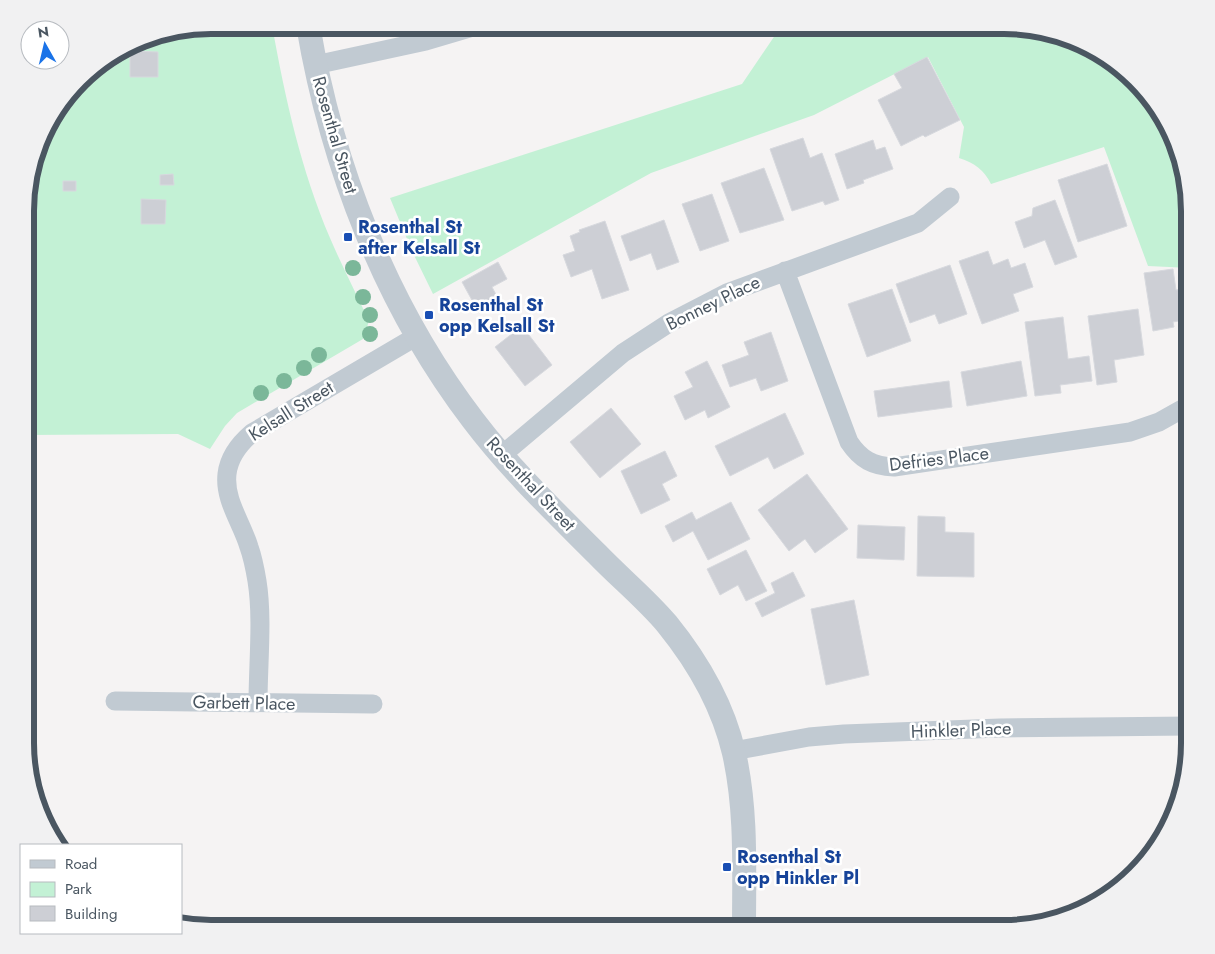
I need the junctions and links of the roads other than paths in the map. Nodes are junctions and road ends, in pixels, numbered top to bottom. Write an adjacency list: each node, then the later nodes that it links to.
1 (310, 34): 3 (street, Rosenthal Street)
2 (449, 34): 3 (street)
3 (315, 66): 6 (street, Rosenthal Street)
4 (950, 197): 5 (street, Bonney Place)
5 (785, 271): 7 (street, Defries Place); 8 (street, Bonney Place)
6 (417, 336): 8 (street, Rosenthal Street); 10 (street, Kelsall Street)
7 (1181, 410)
8 (502, 455): 13 (street, Rosenthal Street)
9 (114, 701): 10 (street, Garbett Place)
10 (258, 703): 11 (street, Garbett Place)
11 (373, 704)
12 (1181, 726): 13 (street, Hinkler Place)
13 (733, 751): 14 (street, Rosenthal Street)
14 (744, 920)

